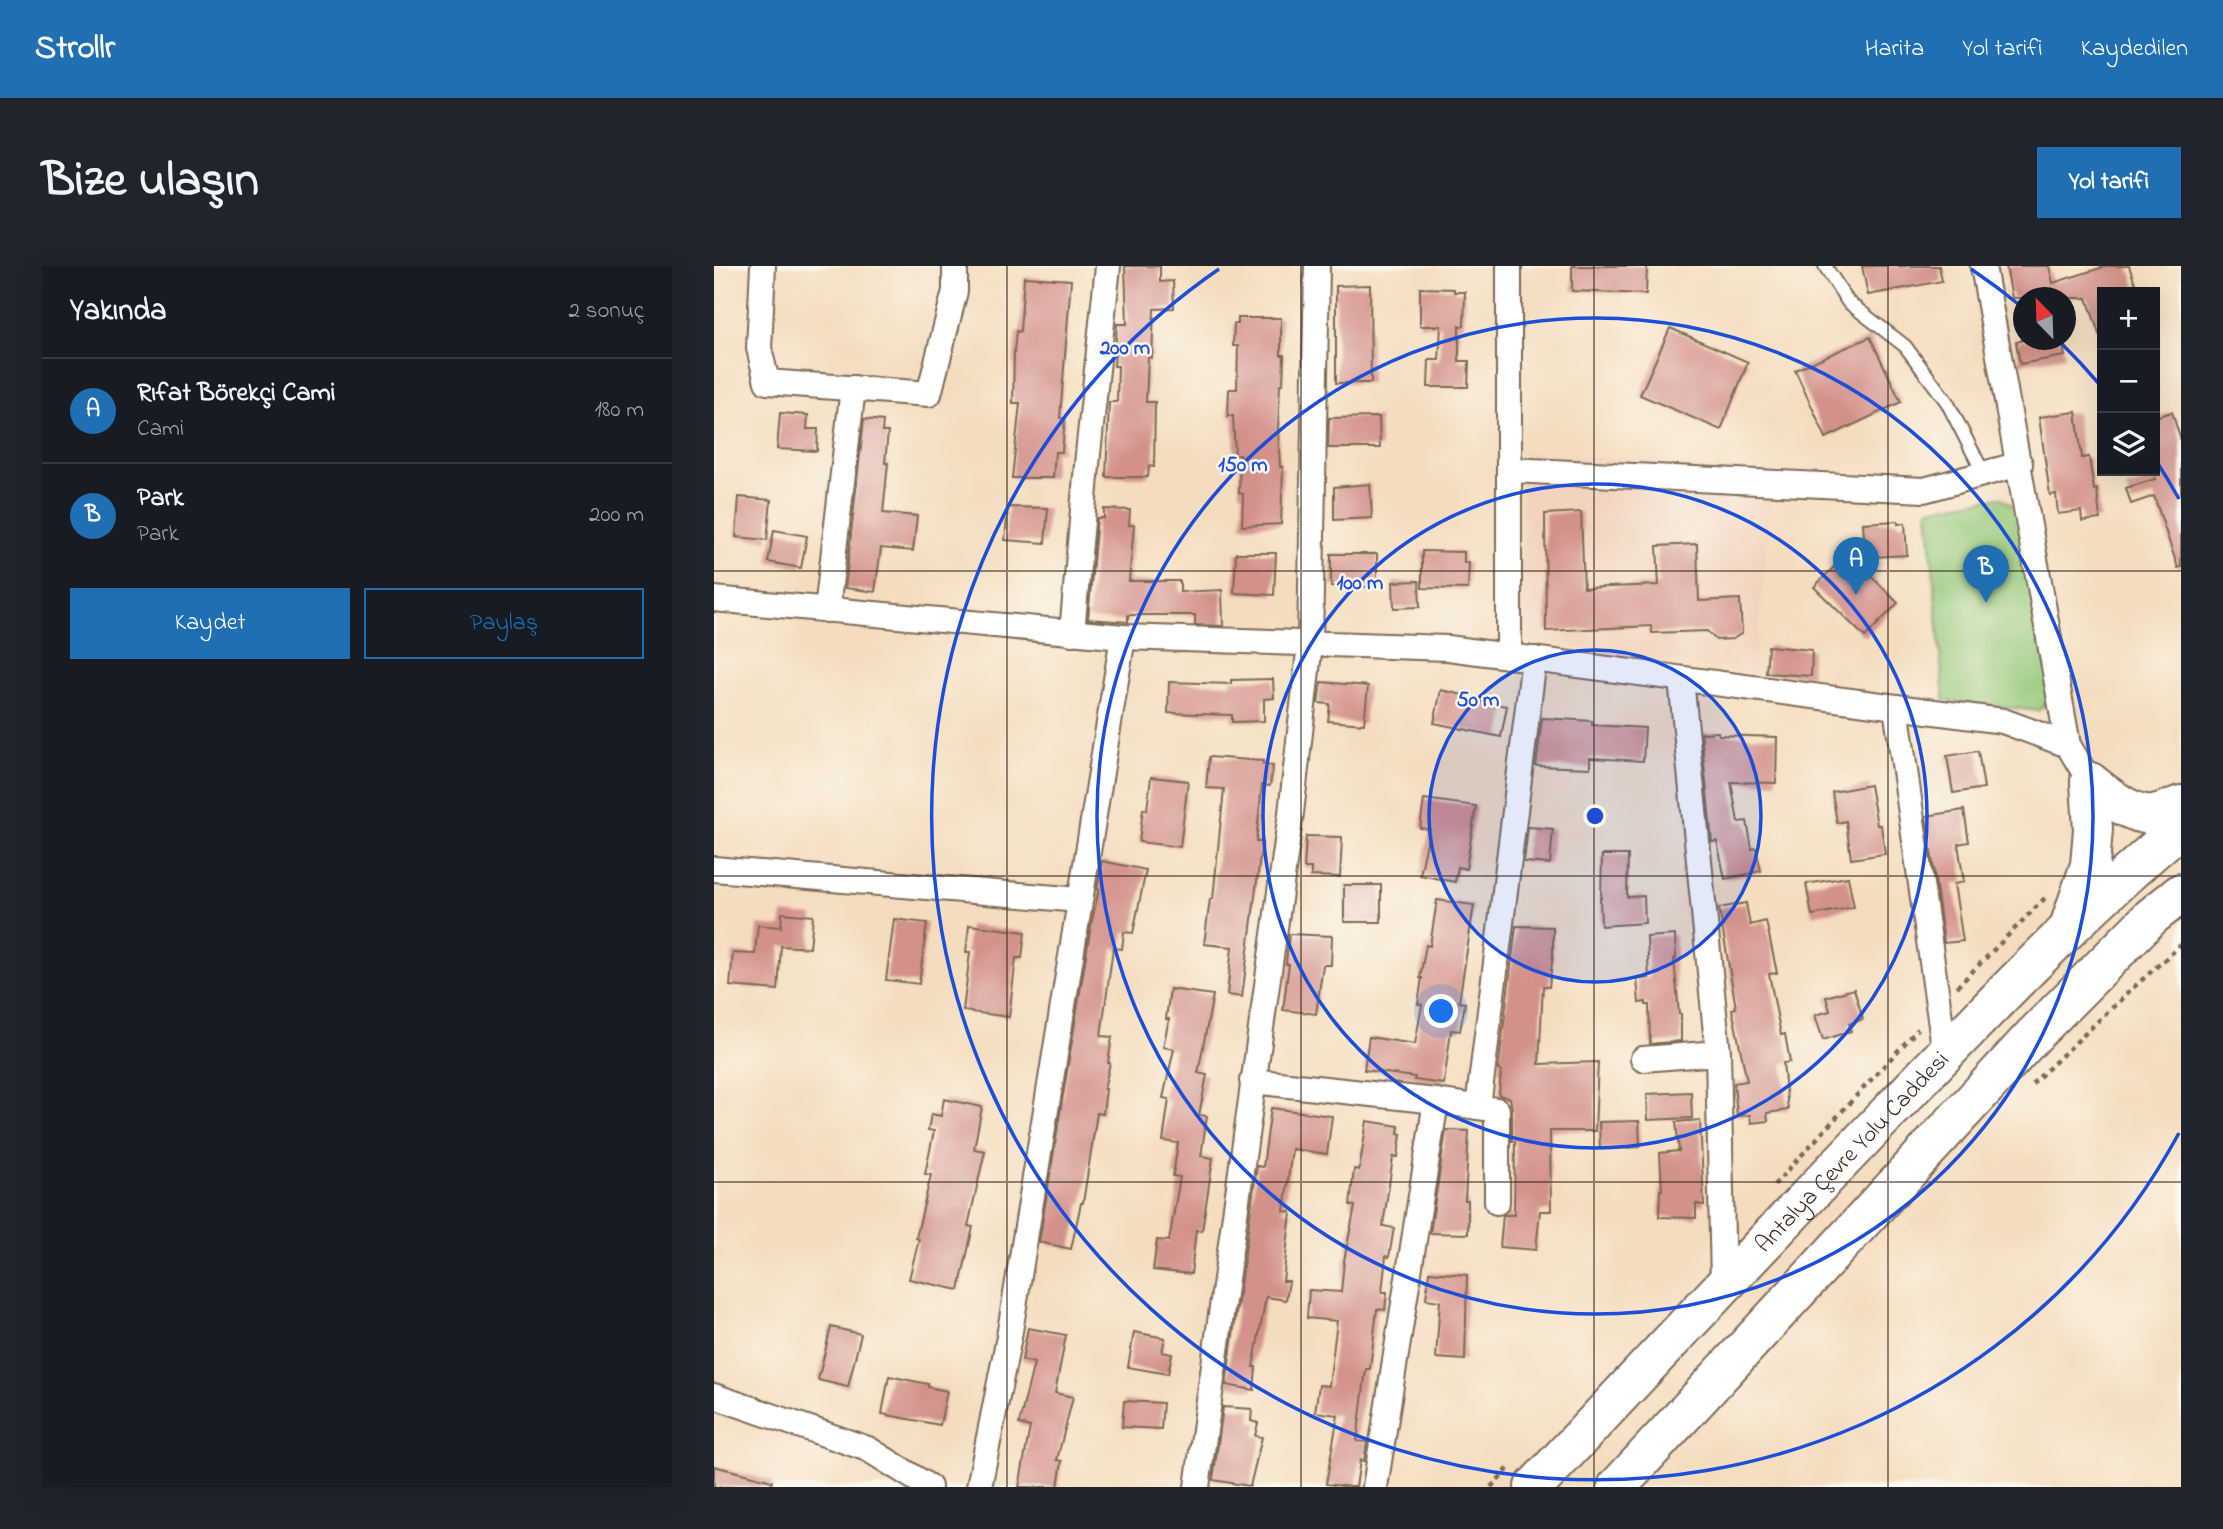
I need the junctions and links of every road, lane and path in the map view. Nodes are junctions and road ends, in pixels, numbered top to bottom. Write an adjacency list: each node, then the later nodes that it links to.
1 (763, 266): 8 (street)
2 (955, 266): 8 (street)
3 (1108, 266): 14 (street)
4 (1317, 266): 16 (street)
5 (1509, 266): 10 (street)
6 (1825, 266): 11 (lane)
7 (1983, 266): 9 (street)
8 (853, 388): 13 (street)
9 (2020, 464): 11 (street); 21 (street)
10 (1509, 470): 11 (street); 17 (street)
11 (1984, 474)
12 (714, 599): 13 (street)
13 (827, 610): 14 (street)
14 (1072, 633): 15 (street)
15 (1123, 637): 16 (street); 28 (street)
16 (1310, 643): 17 (street); 34 (street)
17 (1509, 656): 18 (street)
18 (1534, 659): 19 (street); 36 (street)
19 (1681, 679): 20 (street); 31 (street)
20 (1896, 707): 21 (street); 30 (street)
21 (2068, 745): 22 (street)
22 (2090, 782): 23 (highway); 29 (highway)
23 (2181, 805)
24 (2181, 827): 29 (highway, Antalya Çevre Yolu Caddesi)
25 (714, 869): 28 (street)
26 (2181, 893): 47 (highway)
27 (2048, 895): 30 (path)
28 (1079, 900): 43 (street)
29 (2067, 932): 32 (highway, Antalya Çevre Yolu Caddesi)
30 (1938, 1007): 32 (street); 37 (path)
31 (1718, 1053): 33 (street); 39 (street)
32 (1945, 1054): 39 (highway, Antalya Çevre Yolu Caddesi)
33 (1643, 1059)
34 (1252, 1081): 35 (street); 44 (street)
35 (1436, 1101): 36 (street); 45 (street)
36 (1478, 1107): 38 (street)
37 (1769, 1190)
38 (1497, 1202)
39 (1723, 1284): 41 (highway, Antalya Çevre Yolu Caddesi)
40 (714, 1396): 42 (street)
41 (1527, 1472): 46 (path)
42 (929, 1487)
43 (979, 1487)
44 (1196, 1487)
45 (1375, 1487)
46 (1491, 1487)
47 (1617, 1487)

